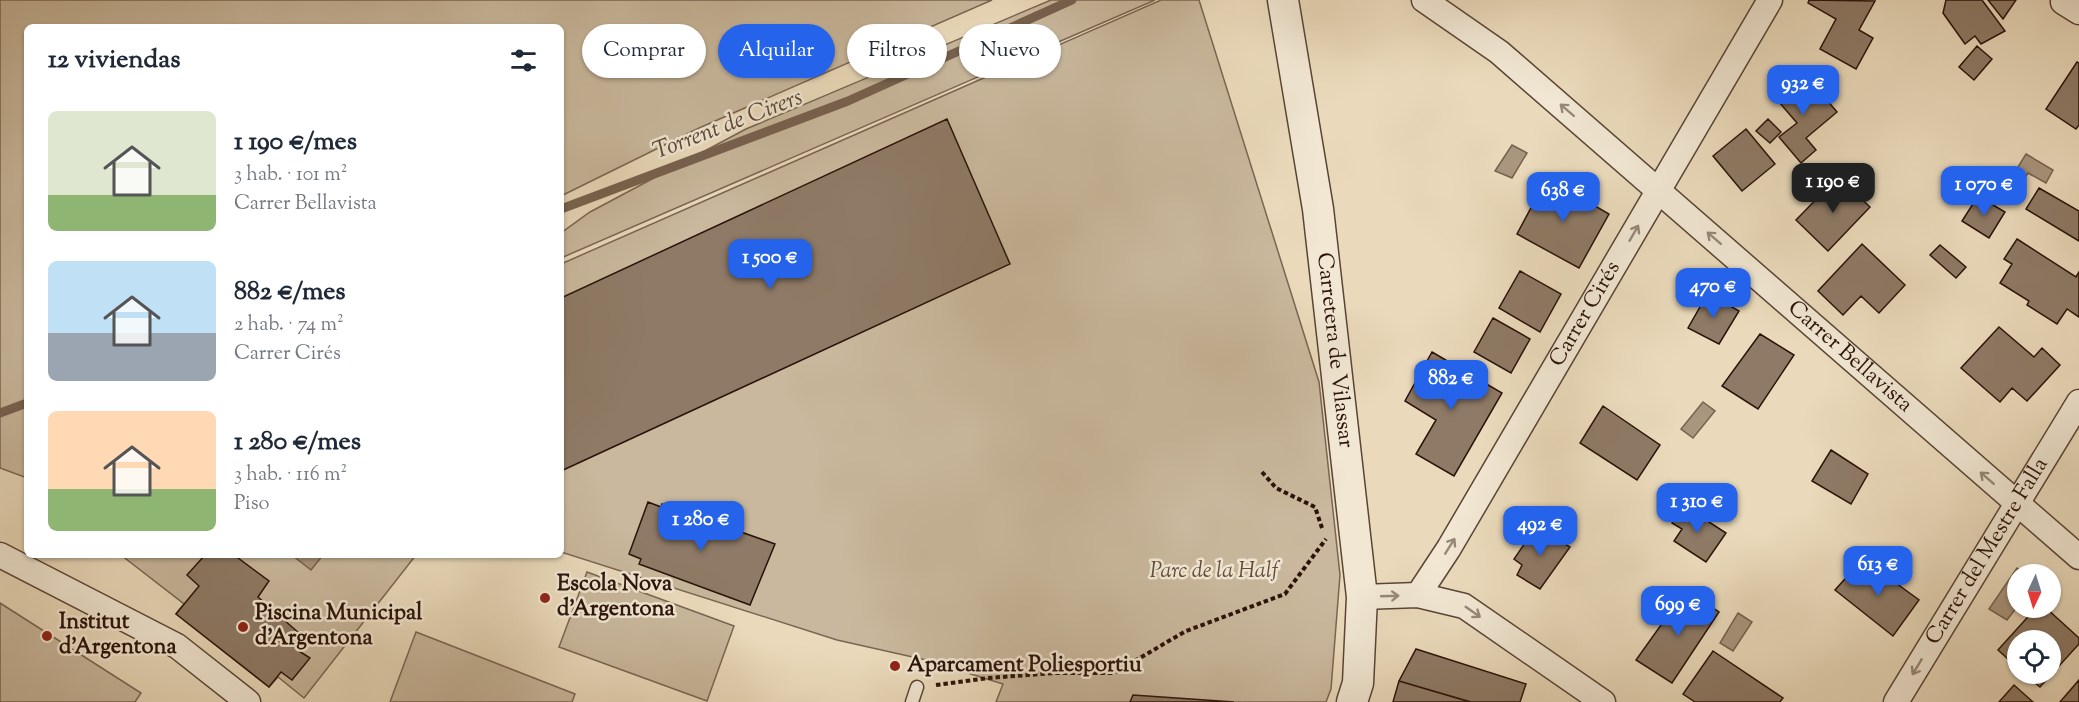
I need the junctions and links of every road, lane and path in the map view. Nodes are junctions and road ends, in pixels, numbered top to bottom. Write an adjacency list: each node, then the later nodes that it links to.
1 (1283, 0): 11 (street, Carretera de Vilassar)
2 (1424, 0): 4 (street, Carrer Bellavista, one-way to 2)
3 (1770, 0): 4 (street, Carrer Cirés)
4 (1659, 190): 7 (street, Carrer Bellavista, one-way to 4); 10 (street, Carrer Cirés, one-way to 4)
5 (2079, 402): 7 (street, Carrer del Mestre Falla)
6 (1262, 472): 12 (path)
7 (2017, 504): 9 (street, Carrer Bellavista); 17 (street, Carrer del Mestre Falla, one-way to 17)
8 (0, 555): 13 (street)
9 (2079, 557)
10 (1418, 595): 11 (street, one-way to 10); 16 (street, one-way to 16)
11 (1362, 597): 15 (street, Carretera de Vilassar)
12 (917, 687): 14 (lane)
13 (248, 702)
14 (912, 702)
15 (1352, 702)
16 (1603, 702)
17 (1896, 702)

